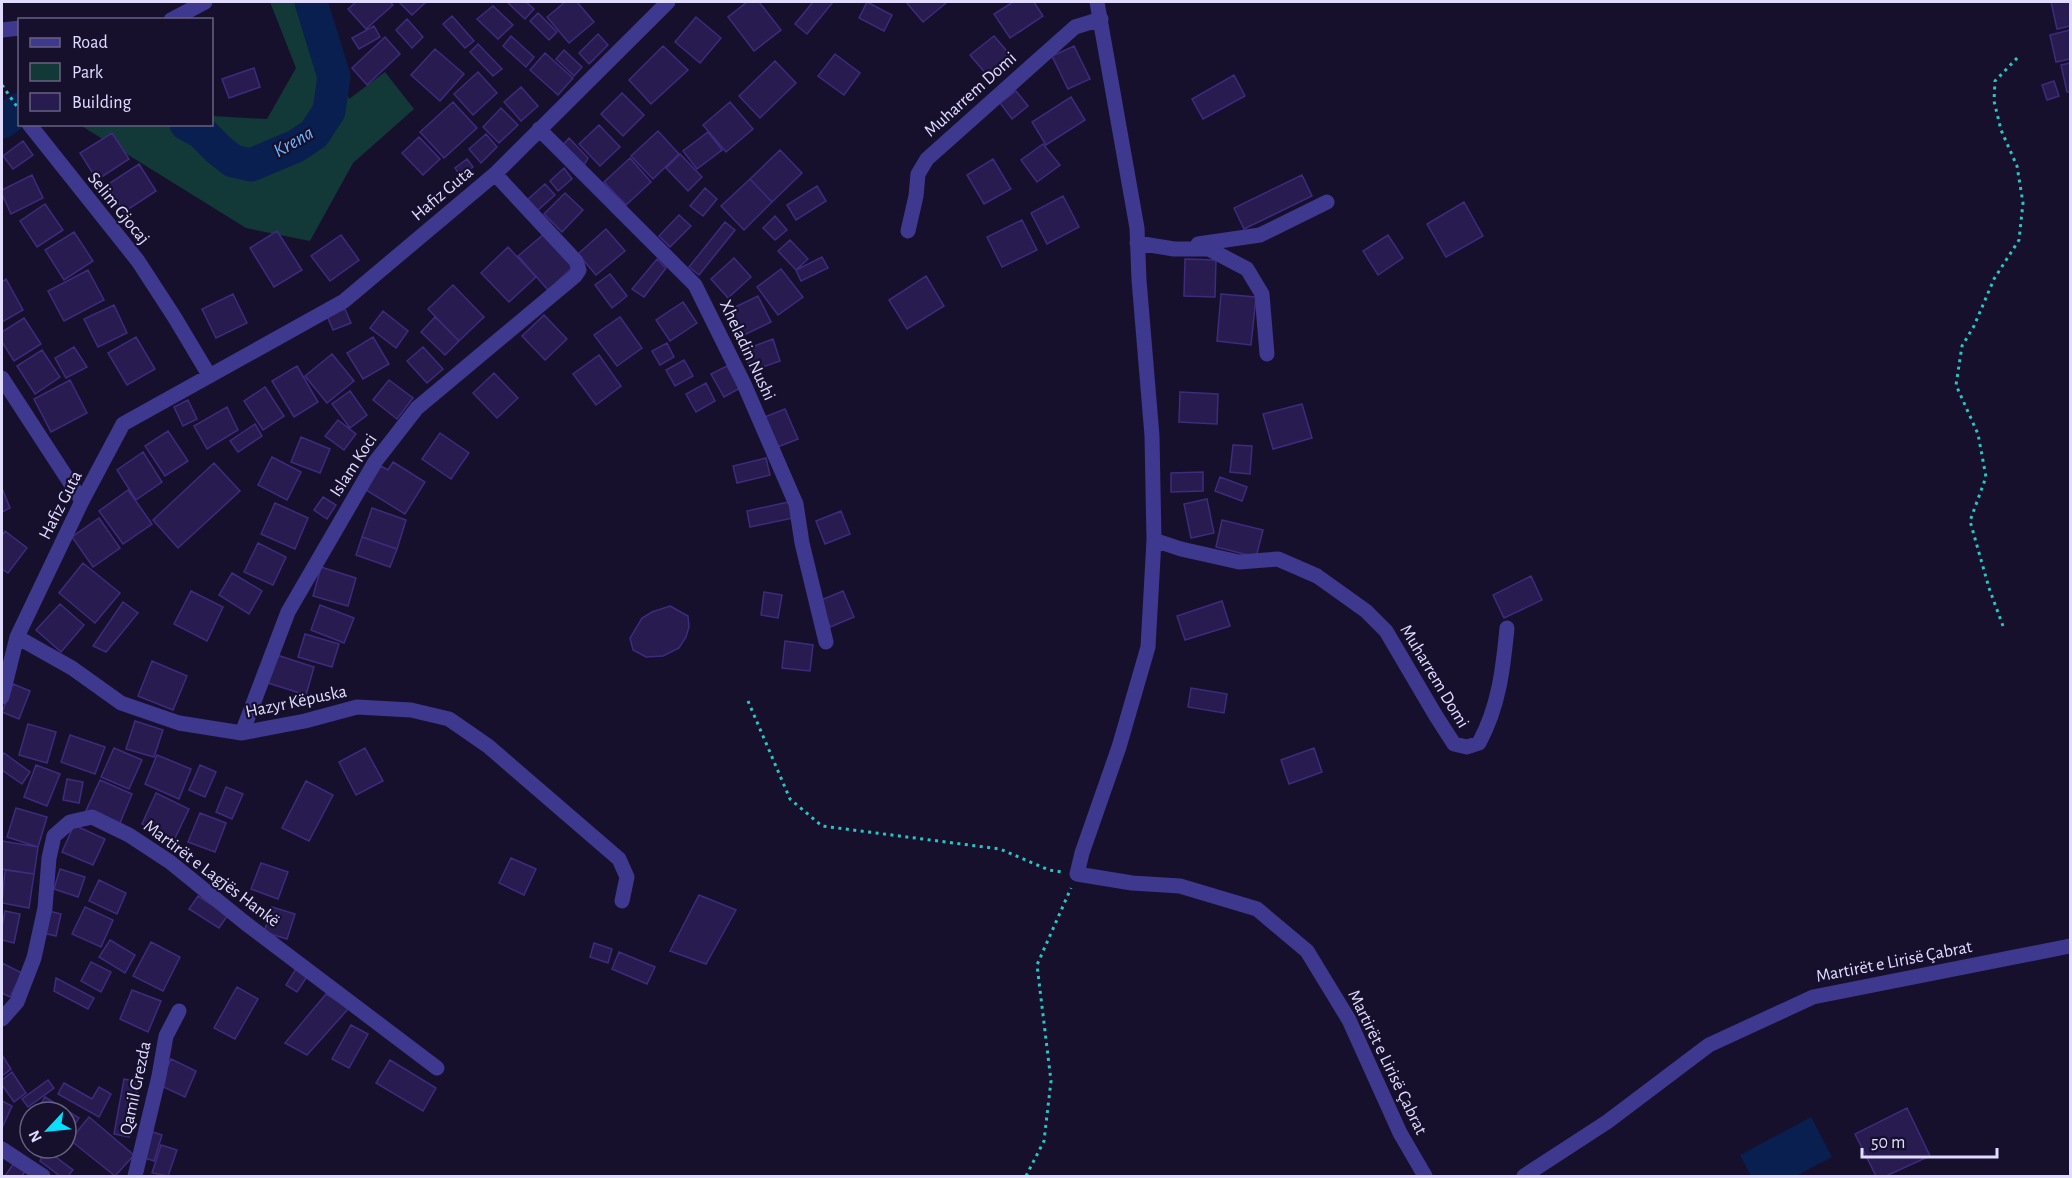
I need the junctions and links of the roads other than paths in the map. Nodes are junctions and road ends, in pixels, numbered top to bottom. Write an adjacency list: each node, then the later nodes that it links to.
1 (205, 2): 4 (street)
2 (668, 2): 9 (street, Hafiz Guta)
3 (1097, 2): 5 (street)
4 (175, 18)
5 (1101, 19): 12 (street, Muharrem Domi); 13 (street)
6 (18, 28): 7 (street)
7 (2, 30)
8 (31, 126): 16 (street, Selim Gjocaj)
9 (539, 129): 10 (street, Hafiz Guta); 22 (street, Xheladin Nushi)
10 (495, 174): 16 (street, Hafiz Guta); 24 (street, Islam Koci)
11 (1327, 202): 14 (street)
12 (908, 231)
13 (1137, 243): 14 (street); 19 (street)
14 (1174, 249): 15 (street)
15 (1267, 354)
16 (209, 375): 18 (street, Hafiz Guta)
17 (2, 378): 18 (street)
18 (82, 501): 21 (street, Hafiz Guta)
19 (1154, 540): 20 (street, Muharrem Domi); 33 (street, Martirët e Lirisë Çabrat)
20 (1507, 628)
21 (17, 637): 23 (street, Hafiz Guta); 24 (street, Hazyr Këpuska)
22 (826, 642)
23 (2, 697)
24 (242, 733): 25 (street, Hazyr Këpuska)
25 (622, 901)
26 (2070, 946): 34 (street, Martirët e Lirisë Çabrat)
27 (179, 1011): 32 (street, Qamil Grezda)
28 (2, 1019): 29 (street, Martirët e Lagjës Hankë)
29 (437, 1068)
30 (2, 1149): 31 (street)
31 (43, 1176)
32 (135, 1176)
33 (1425, 1176)
34 (1524, 1176)

